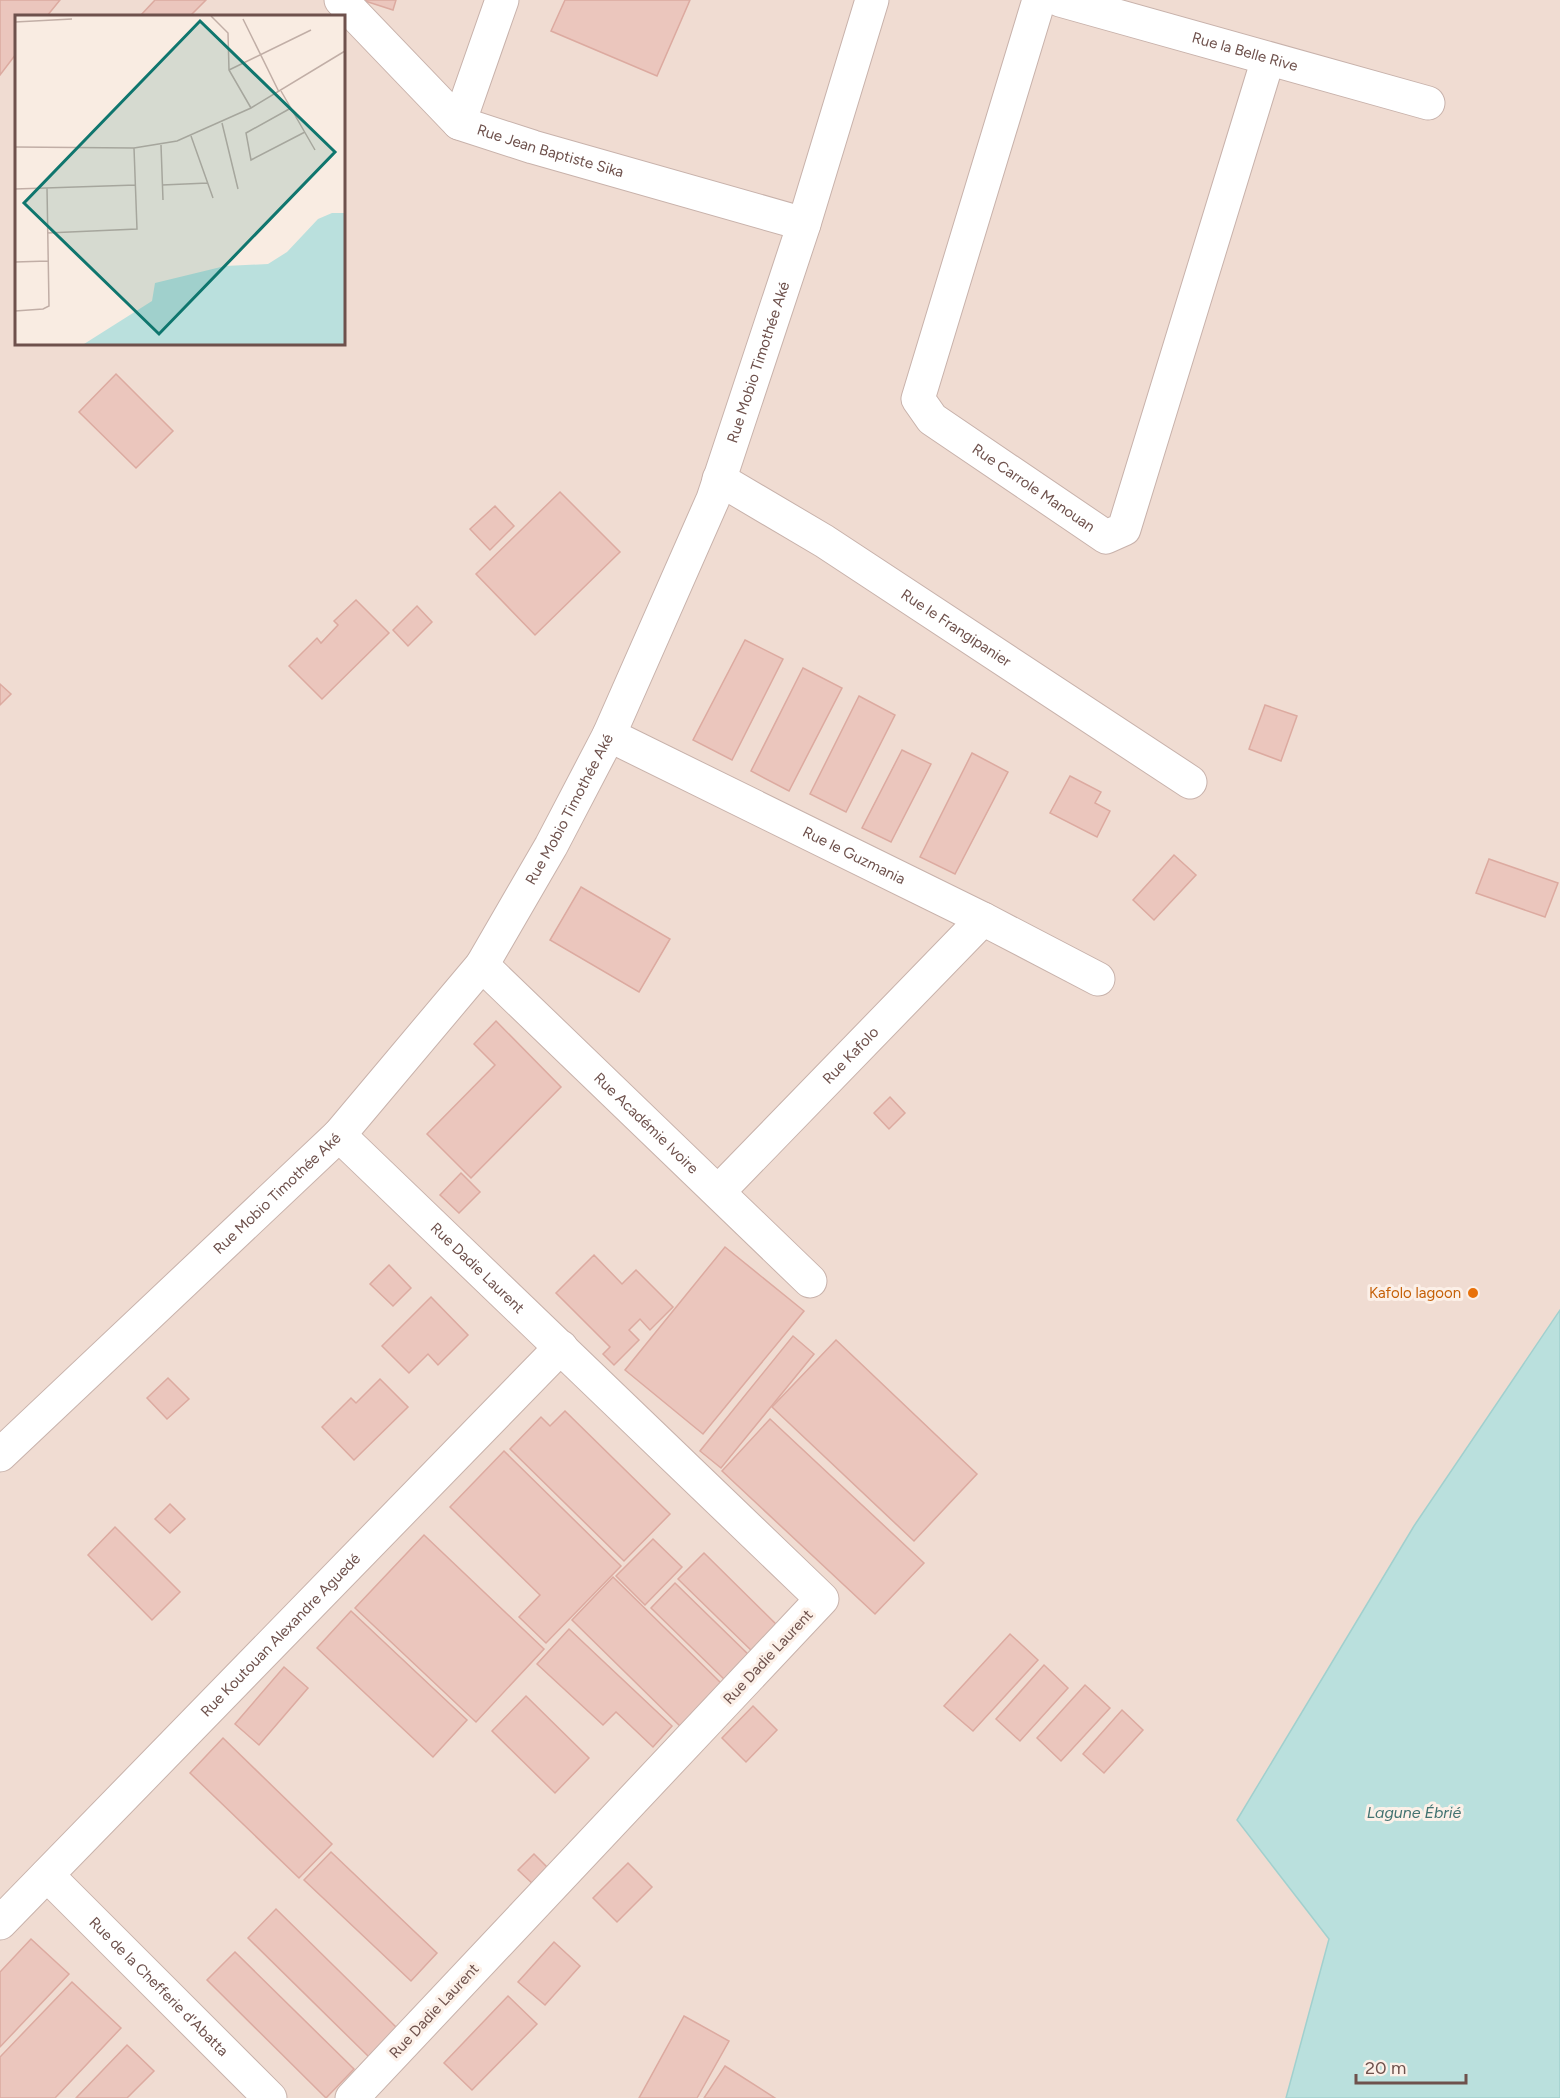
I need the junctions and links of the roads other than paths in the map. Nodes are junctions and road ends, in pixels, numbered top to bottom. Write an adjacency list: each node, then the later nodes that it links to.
1 (341, 0): 8 (street, Rue Jean Baptiste Sika)
2 (502, 0): 8 (street)
3 (872, 0): 9 (street, Rue Mobio Timothée Aké)
4 (1039, 0): 6 (street, Rue Carrole Manouan)
5 (1060, 0): 6 (street, Rue la Belle Rive)
6 (1268, 58): 7 (street, Rue la Belle Rive)
7 (1428, 103)
8 (459, 123): 9 (street, Rue Jean Baptiste Sika)
9 (804, 224): 10 (street, Rue Mobio Timothée Aké)
10 (719, 479): 11 (street, Rue Mobio Timothée Aké); 12 (street, Rue le Frangipanier)
11 (609, 735): 13 (street, Rue le Guzmania); 14 (street, Rue Mobio Timothée Aké)
12 (1190, 782)
13 (983, 919): 15 (street, Rue le Guzmania); 17 (street, Rue Kafolo)
14 (482, 965): 16 (street, Rue Mobio Timothée Aké); 17 (street, Rue Académie Ivoire)
15 (1098, 979)
16 (339, 1135): 19 (street, Rue Dadie Laurent); 20 (street, Rue Mobio Timothée Aké)
17 (719, 1191): 18 (street, Rue Académie Ivoire)
18 (810, 1281)
19 (561, 1347): 21 (street, Rue Koutouan Alexandre Aguedé); 24 (street, Rue Dadie Laurent)
20 (0, 1455)
21 (47, 1875): 22 (street, Rue Koutouan Alexandre Aguedé); 23 (street, Rue de la Chefferie d'Abatta)
22 (0, 1923)
23 (270, 2098)
24 (352, 2098)

